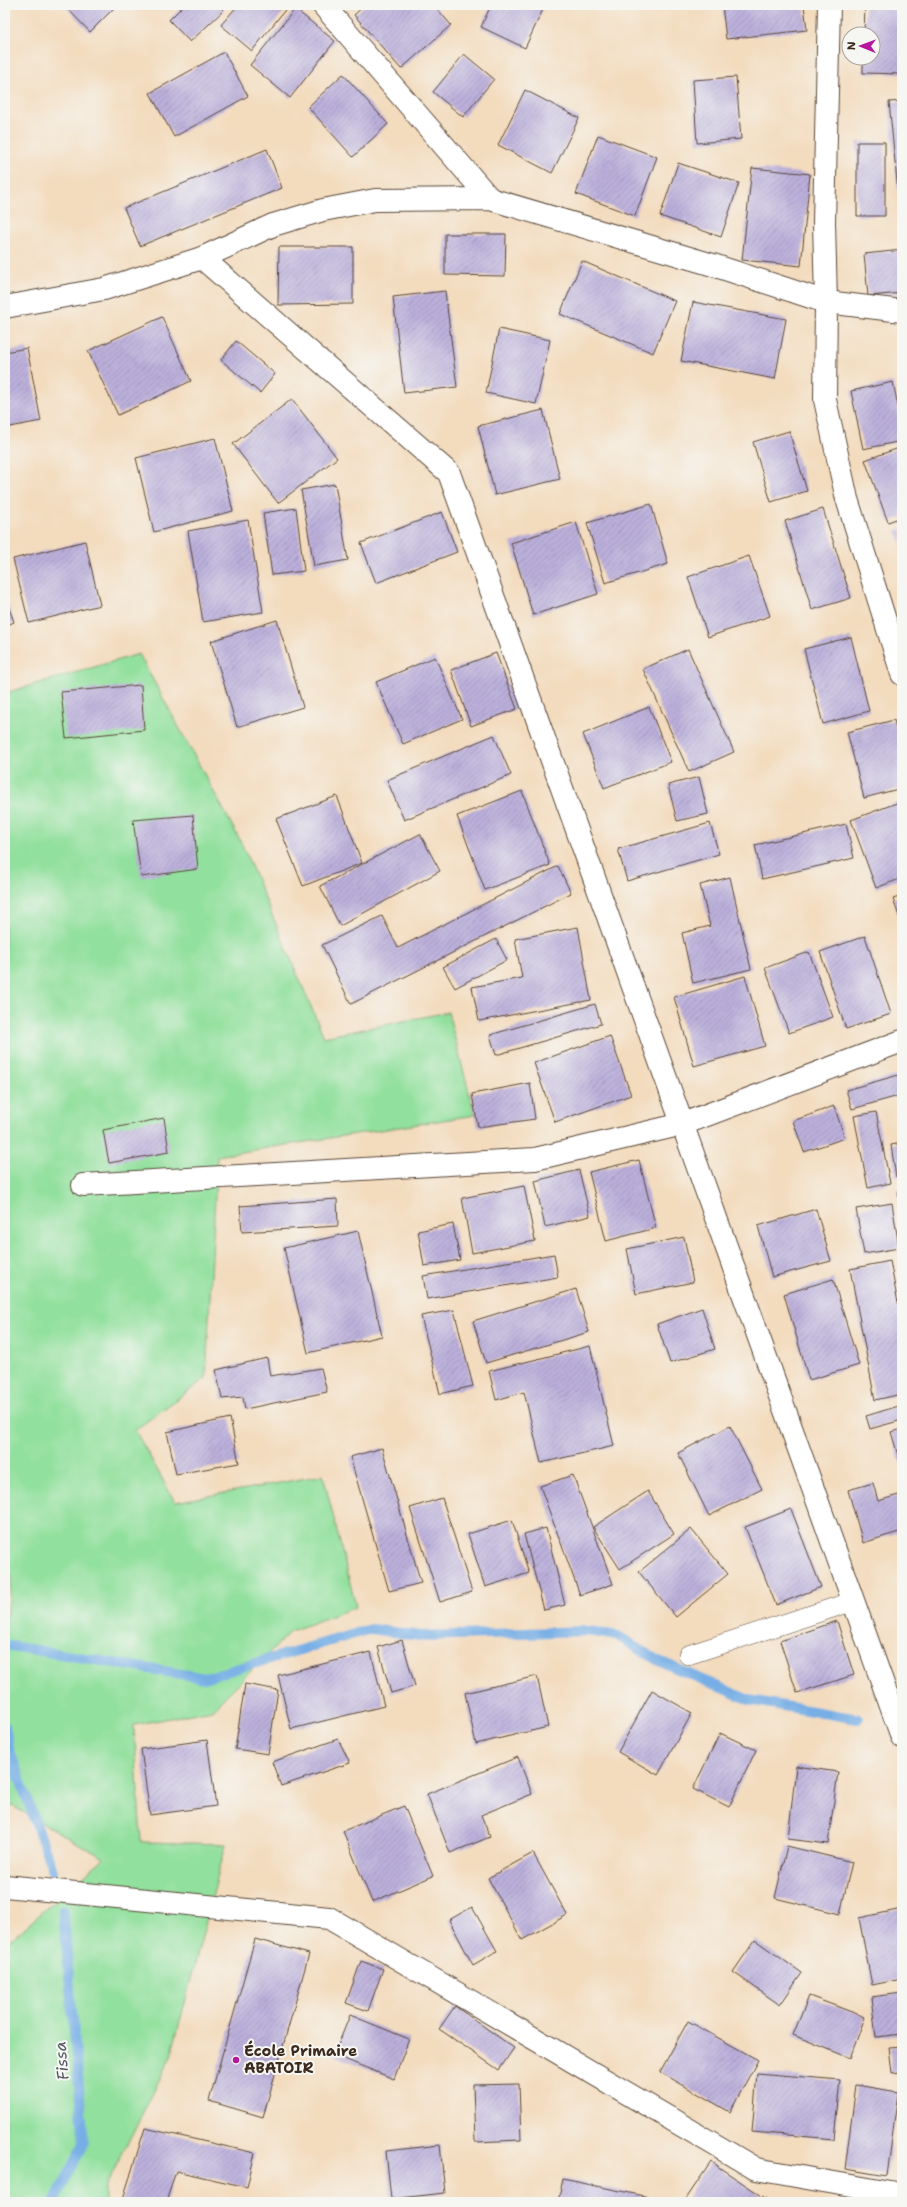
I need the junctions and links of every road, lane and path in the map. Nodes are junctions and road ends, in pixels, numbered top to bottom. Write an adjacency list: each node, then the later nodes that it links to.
1 (324, 5): 3 (street)
2 (829, 5): 5 (street)
3 (490, 199): 4 (street); 5 (street)
4 (202, 258): 6 (street); 10 (street)
5 (826, 302): 7 (street); 8 (street)
6 (5, 308)
7 (902, 311)
8 (902, 674)
9 (902, 1041): 10 (street)
10 (683, 1124): 11 (street); 12 (street)
11 (83, 1185)
12 (854, 1601): 13 (lane); 14 (street)
13 (688, 1655)
14 (902, 1737)
15 (5, 1886): 16 (street)
16 (902, 2195)

